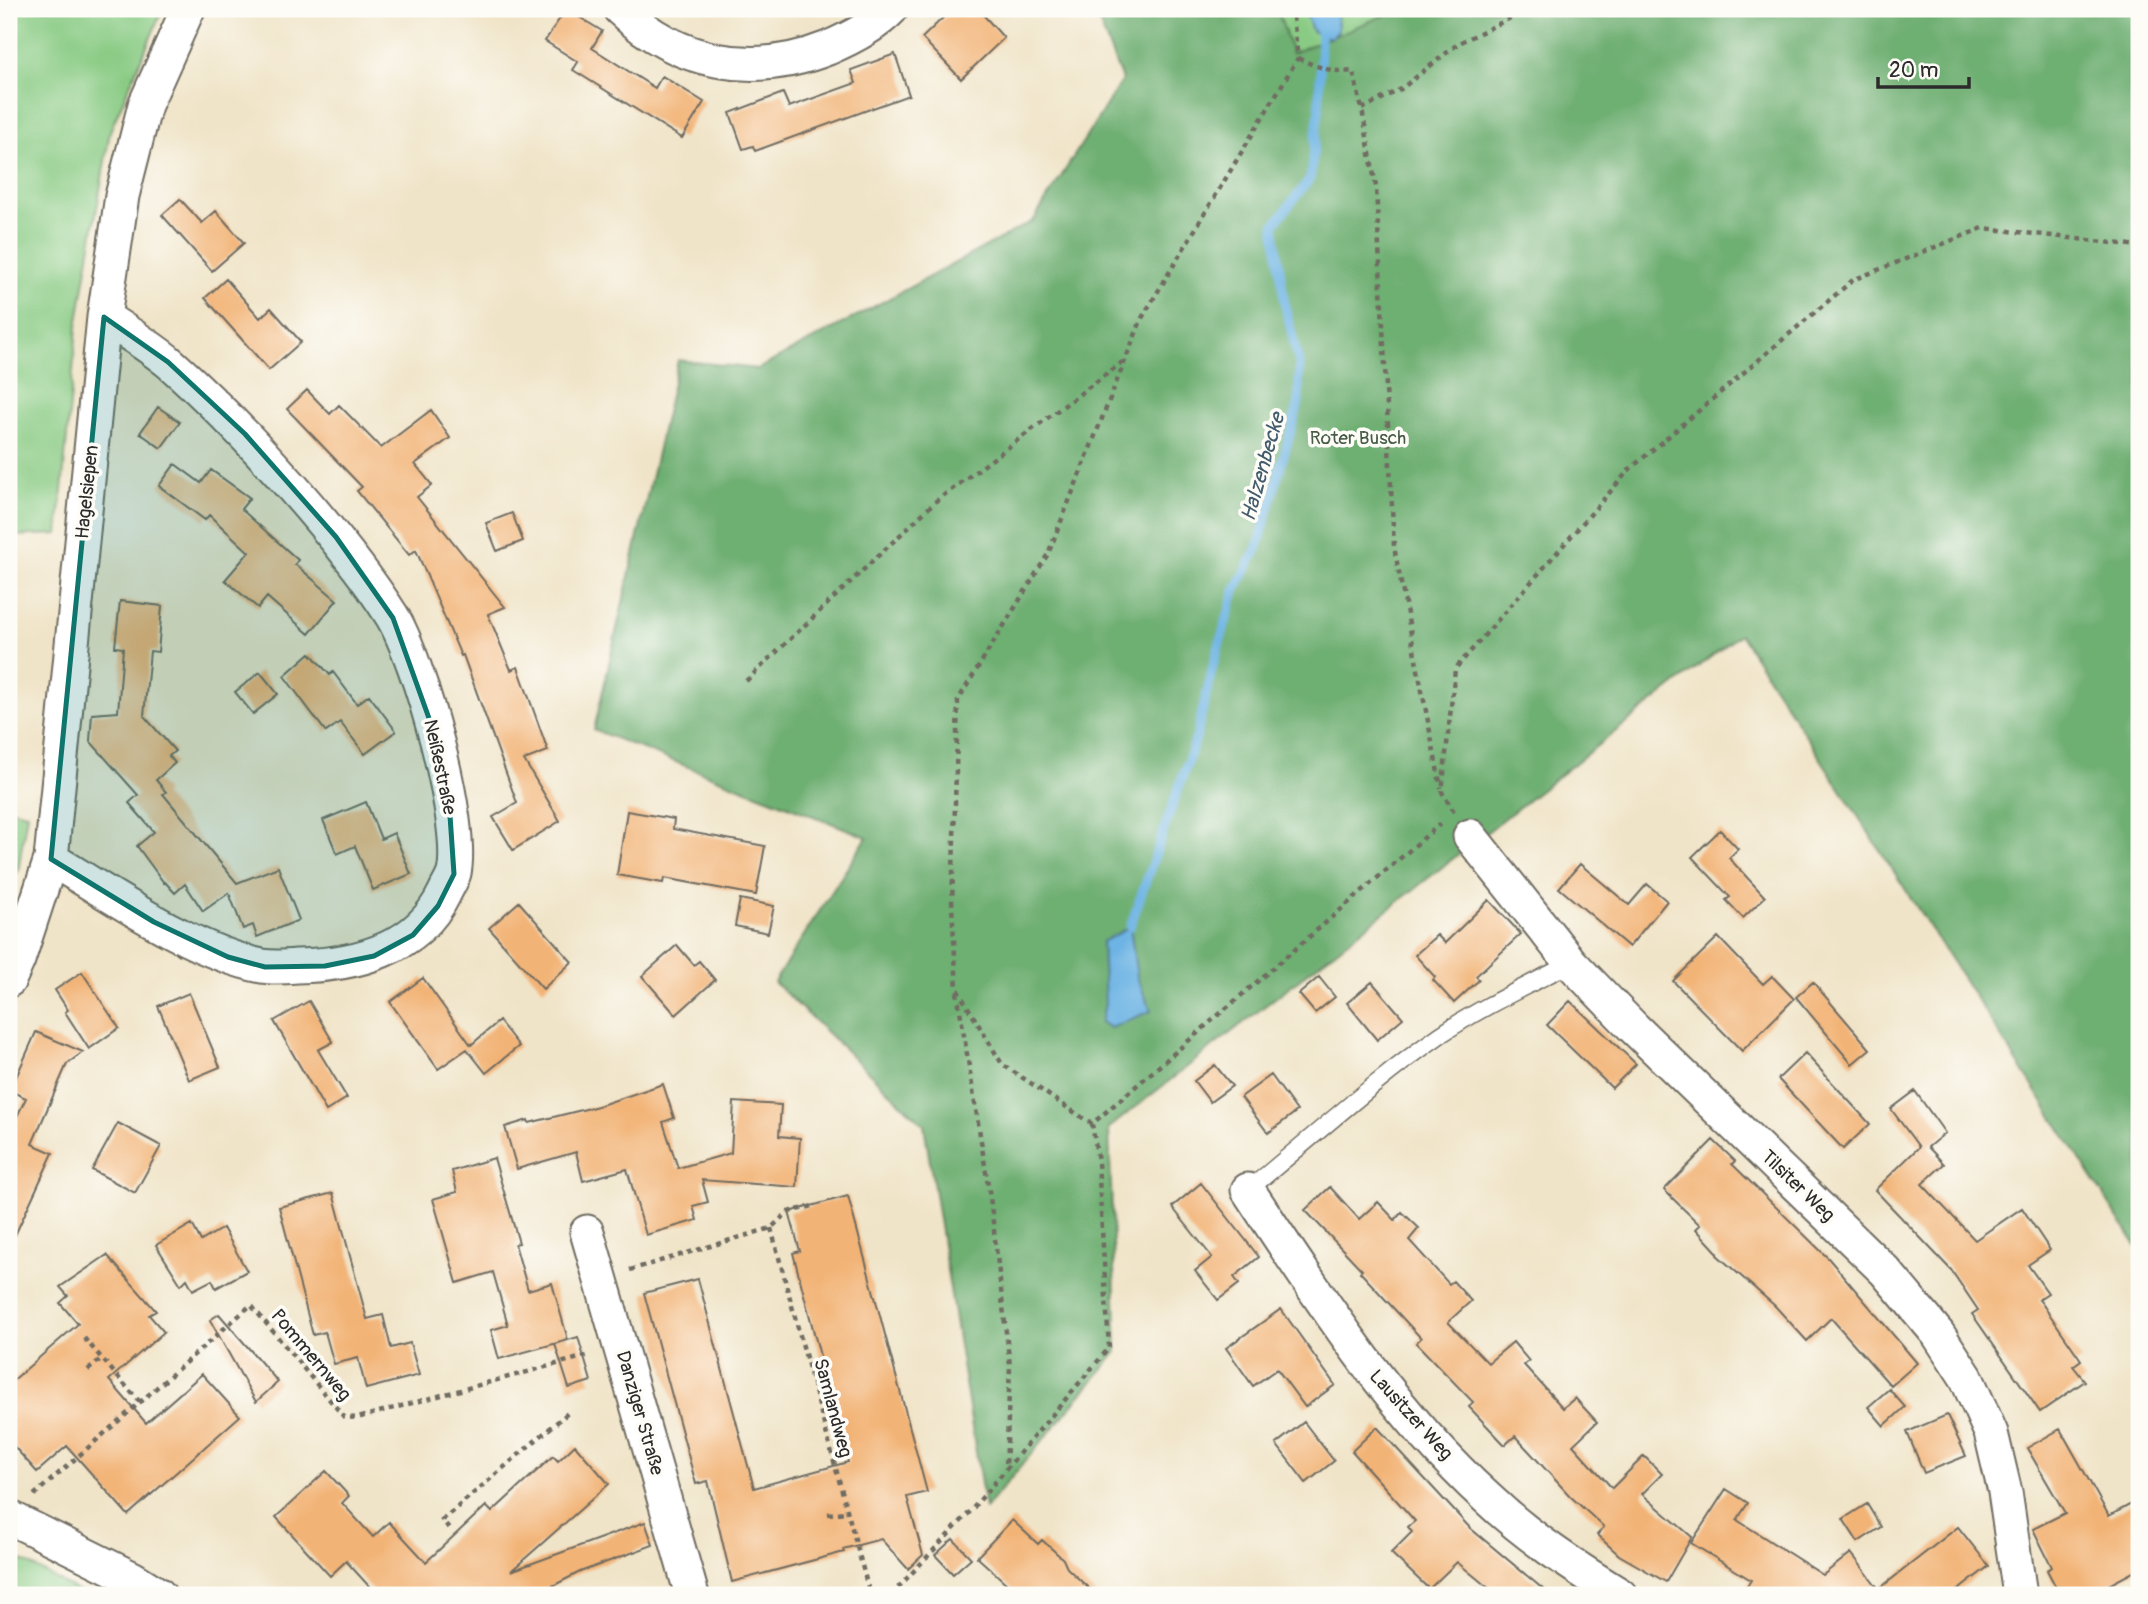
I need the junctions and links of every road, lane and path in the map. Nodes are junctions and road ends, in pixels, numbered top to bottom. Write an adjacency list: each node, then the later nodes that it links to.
1 (188, 9): 9 (street, Hagelsiepen)
2 (620, 9): 3 (street)
3 (891, 9)
4 (1292, 9): 6 (path)
5 (1529, 9): 7 (path)
6 (1298, 58): 7 (path); 10 (path)
7 (1362, 109): 12 (path)
8 (2139, 246): 12 (path)
9 (104, 317): 14 (street, Hagelsiepen); 14 (street, Neißestraße)
10 (1125, 361): 11 (path); 17 (path)
11 (746, 681)
12 (1442, 792): 13 (path)
13 (1457, 829): 15 (street, Tilsiter Weg); 18 (path)
14 (51, 859): 16 (street, Hagelsiepen)
15 (1571, 963): 19 (lane); 40 (street, Tilsiter Weg)
16 (9, 980)
17 (957, 989): 18 (path); 30 (path)
18 (1091, 1124): 30 (path)
19 (1248, 1190): 39 (street, Lausitzer Weg)
20 (813, 1206): 21 (path)
21 (771, 1228): 23 (path); 31 (path, Samlandweg)
22 (587, 1232): 23 (street, Danziger Straße)
23 (602, 1278): 25 (street, Danziger Straße)
24 (84, 1338): 26 (path)
25 (621, 1347): 28 (path, Pommernweg); 36 (street, Danziger Straße)
26 (102, 1358): 27 (path); 28 (path)
27 (88, 1370)
28 (139, 1401): 33 (path, Pommernweg)
29 (569, 1412): 34 (path)
30 (1006, 1470): 38 (path)
31 (846, 1511): 32 (path); 37 (path, Samlandweg)
32 (828, 1514)
33 (11, 1519): 35 (street)
34 (449, 1528)
35 (159, 1595)
36 (692, 1595)
37 (870, 1595)
38 (891, 1595)
39 (1620, 1595)
40 (2020, 1595)

